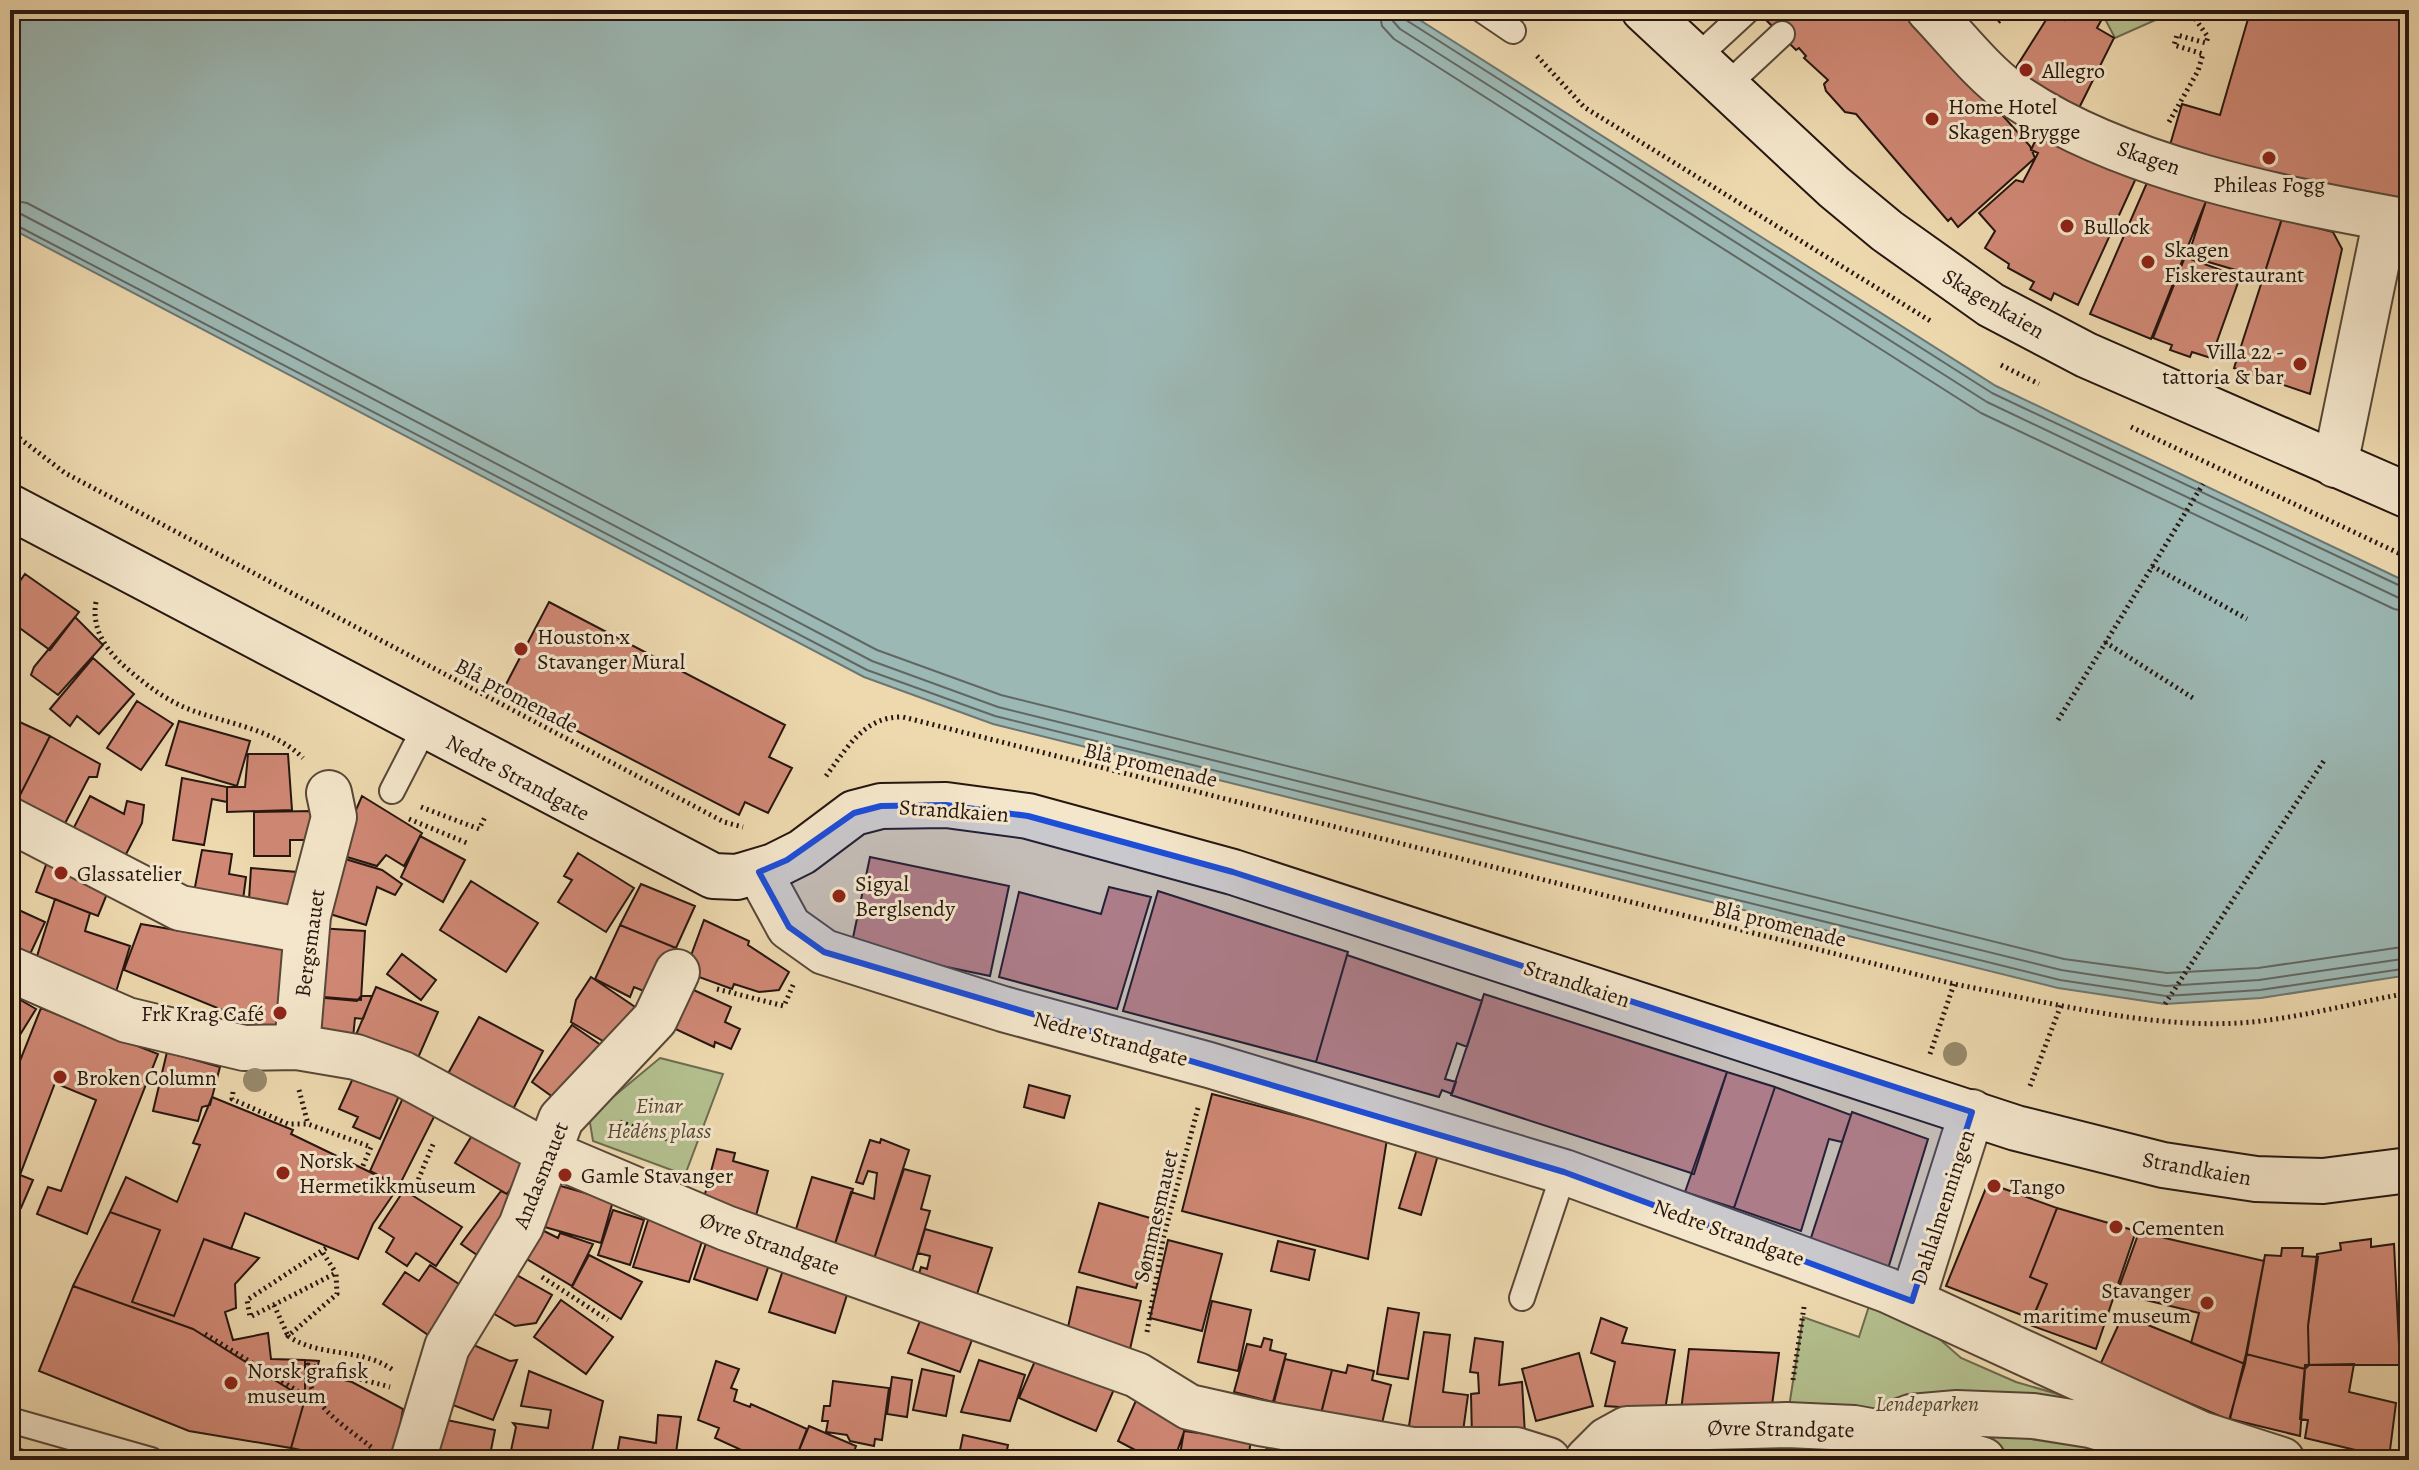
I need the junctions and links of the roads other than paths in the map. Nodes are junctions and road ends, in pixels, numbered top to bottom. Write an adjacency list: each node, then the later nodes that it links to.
1 (1482, 10): 5 (lane)
2 (1644, 10): 7 (street, Skagenkaien)
3 (1748, 10): 7 (lane)
4 (1929, 10): 8 (street, Skagen)
5 (1513, 31)
6 (1782, 34): 7 (lane)
7 (1709, 74): 9 (street, Skagenkaien)
8 (2398, 220): 9 (street)
9 (2335, 465): 10 (street, Skagenkaien)
10 (2409, 496)
11 (10, 507): 12 (street, Nedre Strandgate)
12 (425, 727): 13 (lane); 16 (street, Nedre Strandgate)
13 (392, 791)
14 (329, 793): 17 (street, Bergsmauet)
15 (10, 820): 17 (street)
16 (759, 872): 21 (street, Strandkaien); 24 (street, Nedre Strandgate)
17 (306, 931): 20 (street, Bergsmauet)
18 (10, 969): 20 (street, Øvre Strandgate)
19 (677, 972): 22 (street, Andasmauet)
20 (298, 1067): 22 (street, Øvre Strandgate)
21 (1972, 1112): 23 (street, Strandkaien); 26 (street, Dahlalmenningen)
22 (547, 1152): 30 (street, Andasmauet); 32 (street, Øvre Strandgate)
23 (2409, 1170)
24 (1564, 1172): 25 (lane); 26 (street, Nedre Strandgate)
25 (1522, 1298)
26 (1912, 1301): 29 (street, Nedre Strandgate)
27 (10, 1420): 31 (lane)
28 (1890, 1433): 29 (street); 33 (street, Øvre Strandgate); 34 (street, Øvre Strandgate)
29 (2201, 1434): 35 (street, Nedre Strandgate)
30 (395, 1455)
31 (151, 1460)
32 (1548, 1460)
33 (1587, 1460)
34 (1983, 1460)
35 (2282, 1460)

